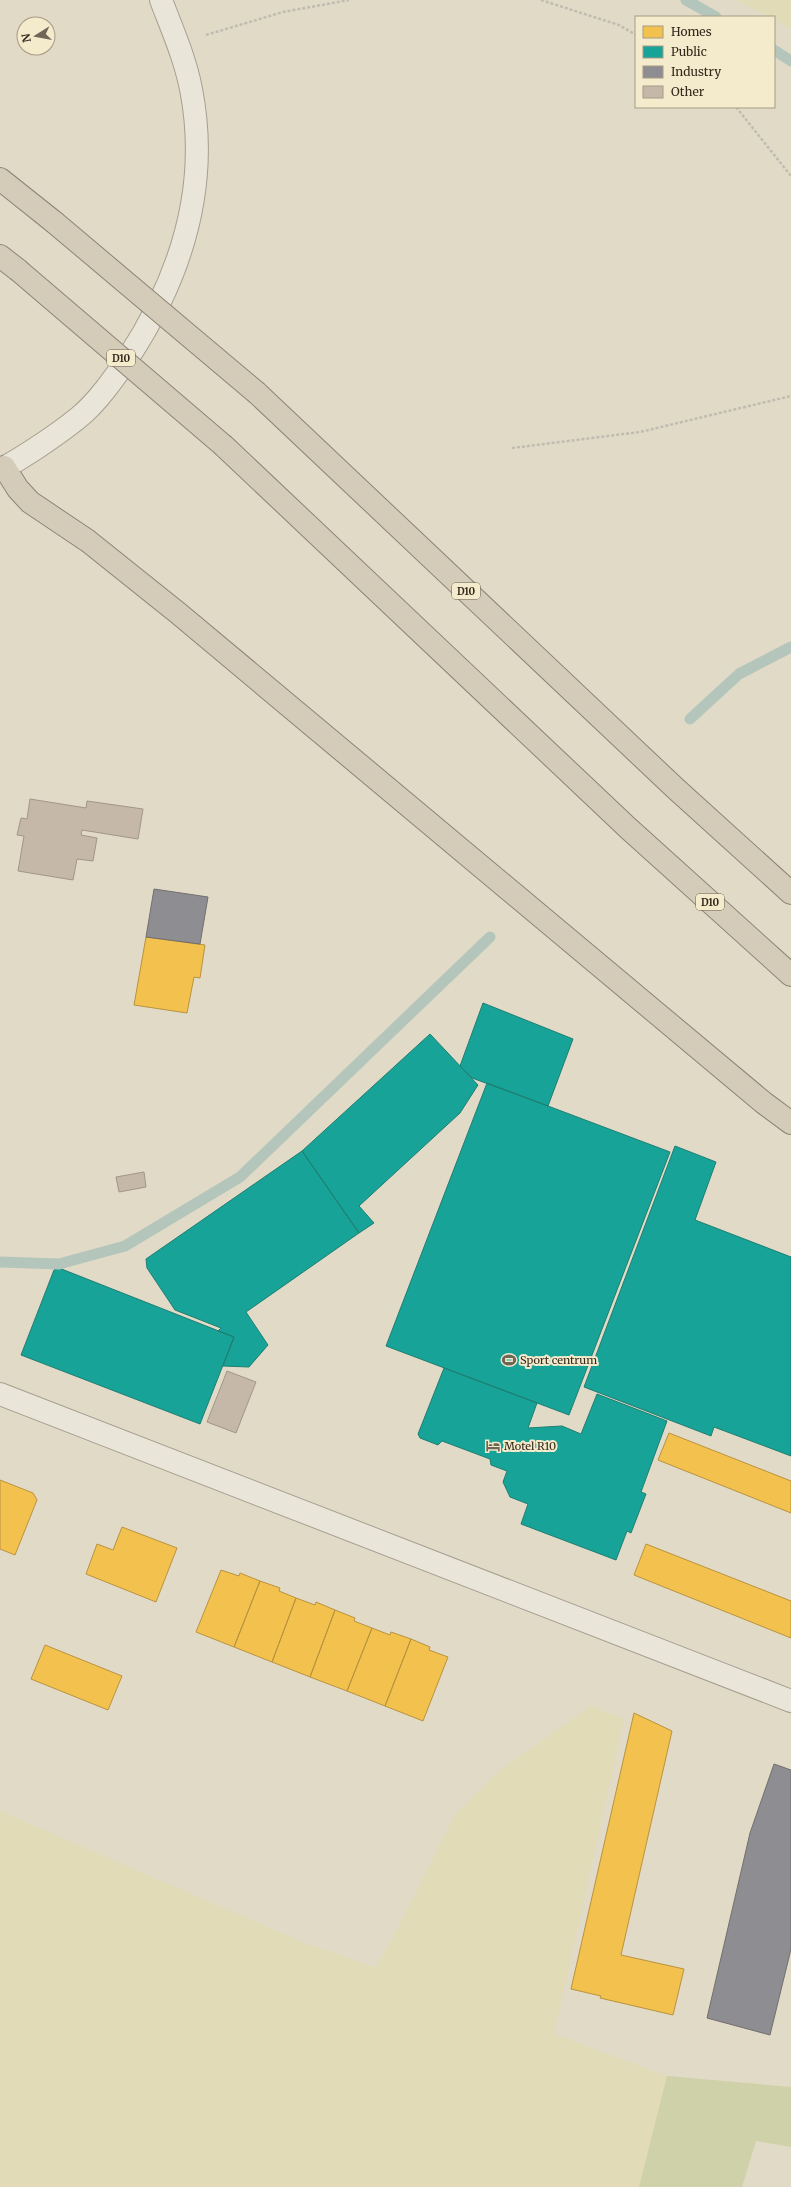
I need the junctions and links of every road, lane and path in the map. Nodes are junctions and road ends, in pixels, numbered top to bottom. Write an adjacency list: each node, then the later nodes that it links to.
1 (161, 0): 5 (street)
2 (349, 0): 5 (path)
3 (541, 0): 4 (path)
4 (635, 34)
5 (178, 43): 12 (street)
6 (737, 108): 7 (path)
7 (791, 176)
8 (0, 179): 13 (highway, D10, bridge)
9 (0, 256): 14 (highway, D10, bridge)
10 (791, 396): 11 (path)
11 (512, 448)
12 (2, 469): 15 (highway)
13 (791, 893)
14 (791, 975)
15 (791, 1123)
16 (0, 1394): 17 (street)
17 (791, 1701)

